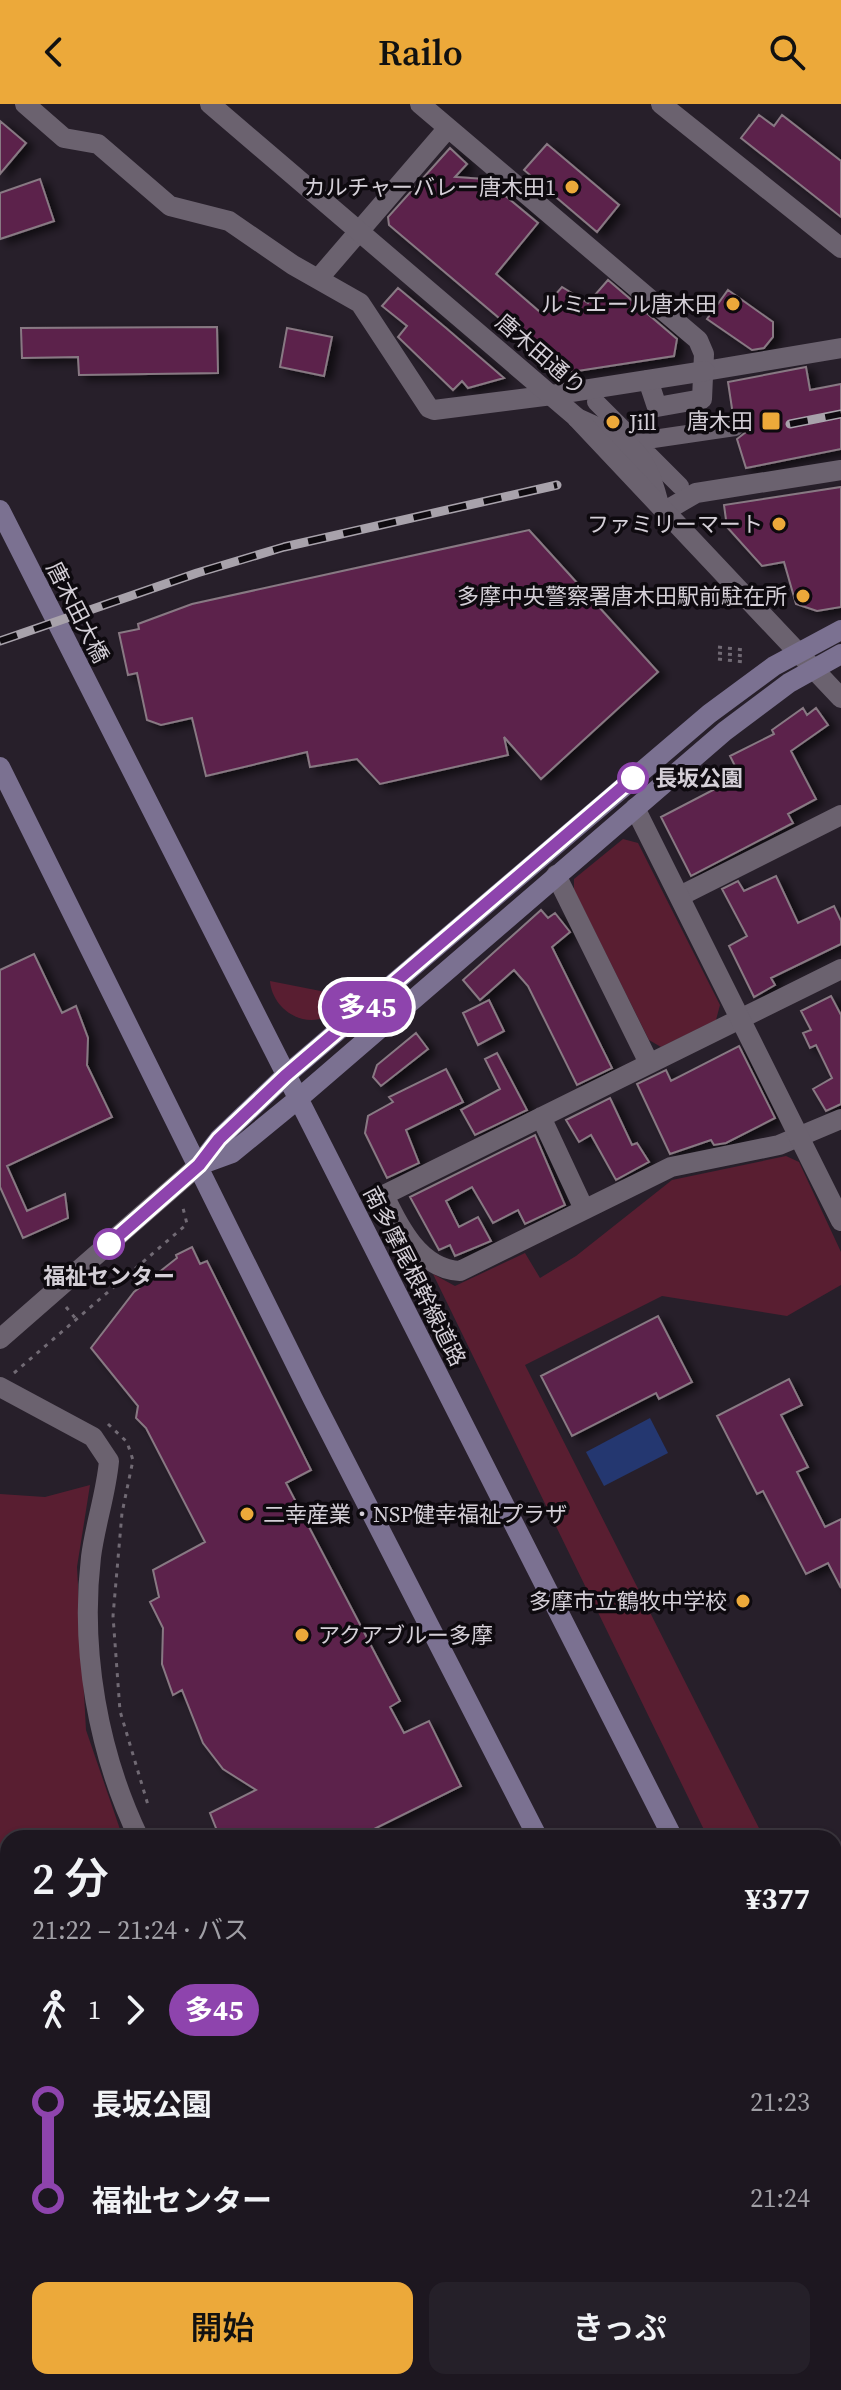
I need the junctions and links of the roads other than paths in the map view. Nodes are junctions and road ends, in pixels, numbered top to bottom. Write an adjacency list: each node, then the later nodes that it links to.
1 (25, 104): 8 (street)
2 (210, 104): 6 (street, 唐木田通り)
3 (420, 104): 5 (street)
4 (661, 104): 7 (street)
5 (448, 128): 6 (street); 10 (street)
6 (360, 230): 8 (street); 11 (street, 唐木田通り)
7 (841, 248)
8 (318, 279): 11 (street)
9 (841, 348): 10 (street)
10 (705, 371): 11 (street)
11 (557, 399): 12 (street, 唐木田通り)
12 (591, 411): 14 (street); 17 (street, 唐木田通り)
13 (735, 427): 14 (street)
14 (635, 442): 16 (street)
15 (841, 470): 17 (street)
16 (680, 486)
17 (662, 505): 20 (street, 唐木田通り)
18 (0, 510): 24 (main road, 唐木田大橋)
19 (841, 630): 20 (main road)
20 (799, 651): 22 (street, 唐木田通り); 33 (main road)
21 (841, 654): 22 (main road)
22 (814, 668): 23 (street, 唐木田通り); 26 (main road)
23 (841, 698)
24 (114, 736): 33 (main road, 南多摩尾根幹線道路)
25 (1, 769): 38 (main road)
26 (635, 808): 28 (main road); 29 (street)
27 (841, 815): 29 (street)
28 (556, 875): 32 (street); 34 (main road)
29 (680, 896): 31 (street)
30 (841, 969): 31 (street)
31 (741, 1019): 32 (street); 37 (street)
32 (649, 1063): 35 (street)
33 (285, 1076): 34 (main road, 南多摩尾根幹線道路); 38 (main road)
34 (298, 1099): 38 (main road); 45 (main road, 南多摩尾根幹線道路)
35 (541, 1117): 39 (street); 39 (street)
36 (841, 1119): 37 (street)
37 (800, 1139): 39 (street); 40 (street)
38 (199, 1165): 41 (street); 44 (main road)
39 (584, 1209)
40 (841, 1221)
41 (0, 1339)
42 (6, 1381): 43 (street)
43 (136, 1830)
44 (534, 1830)
45 (669, 1830)

